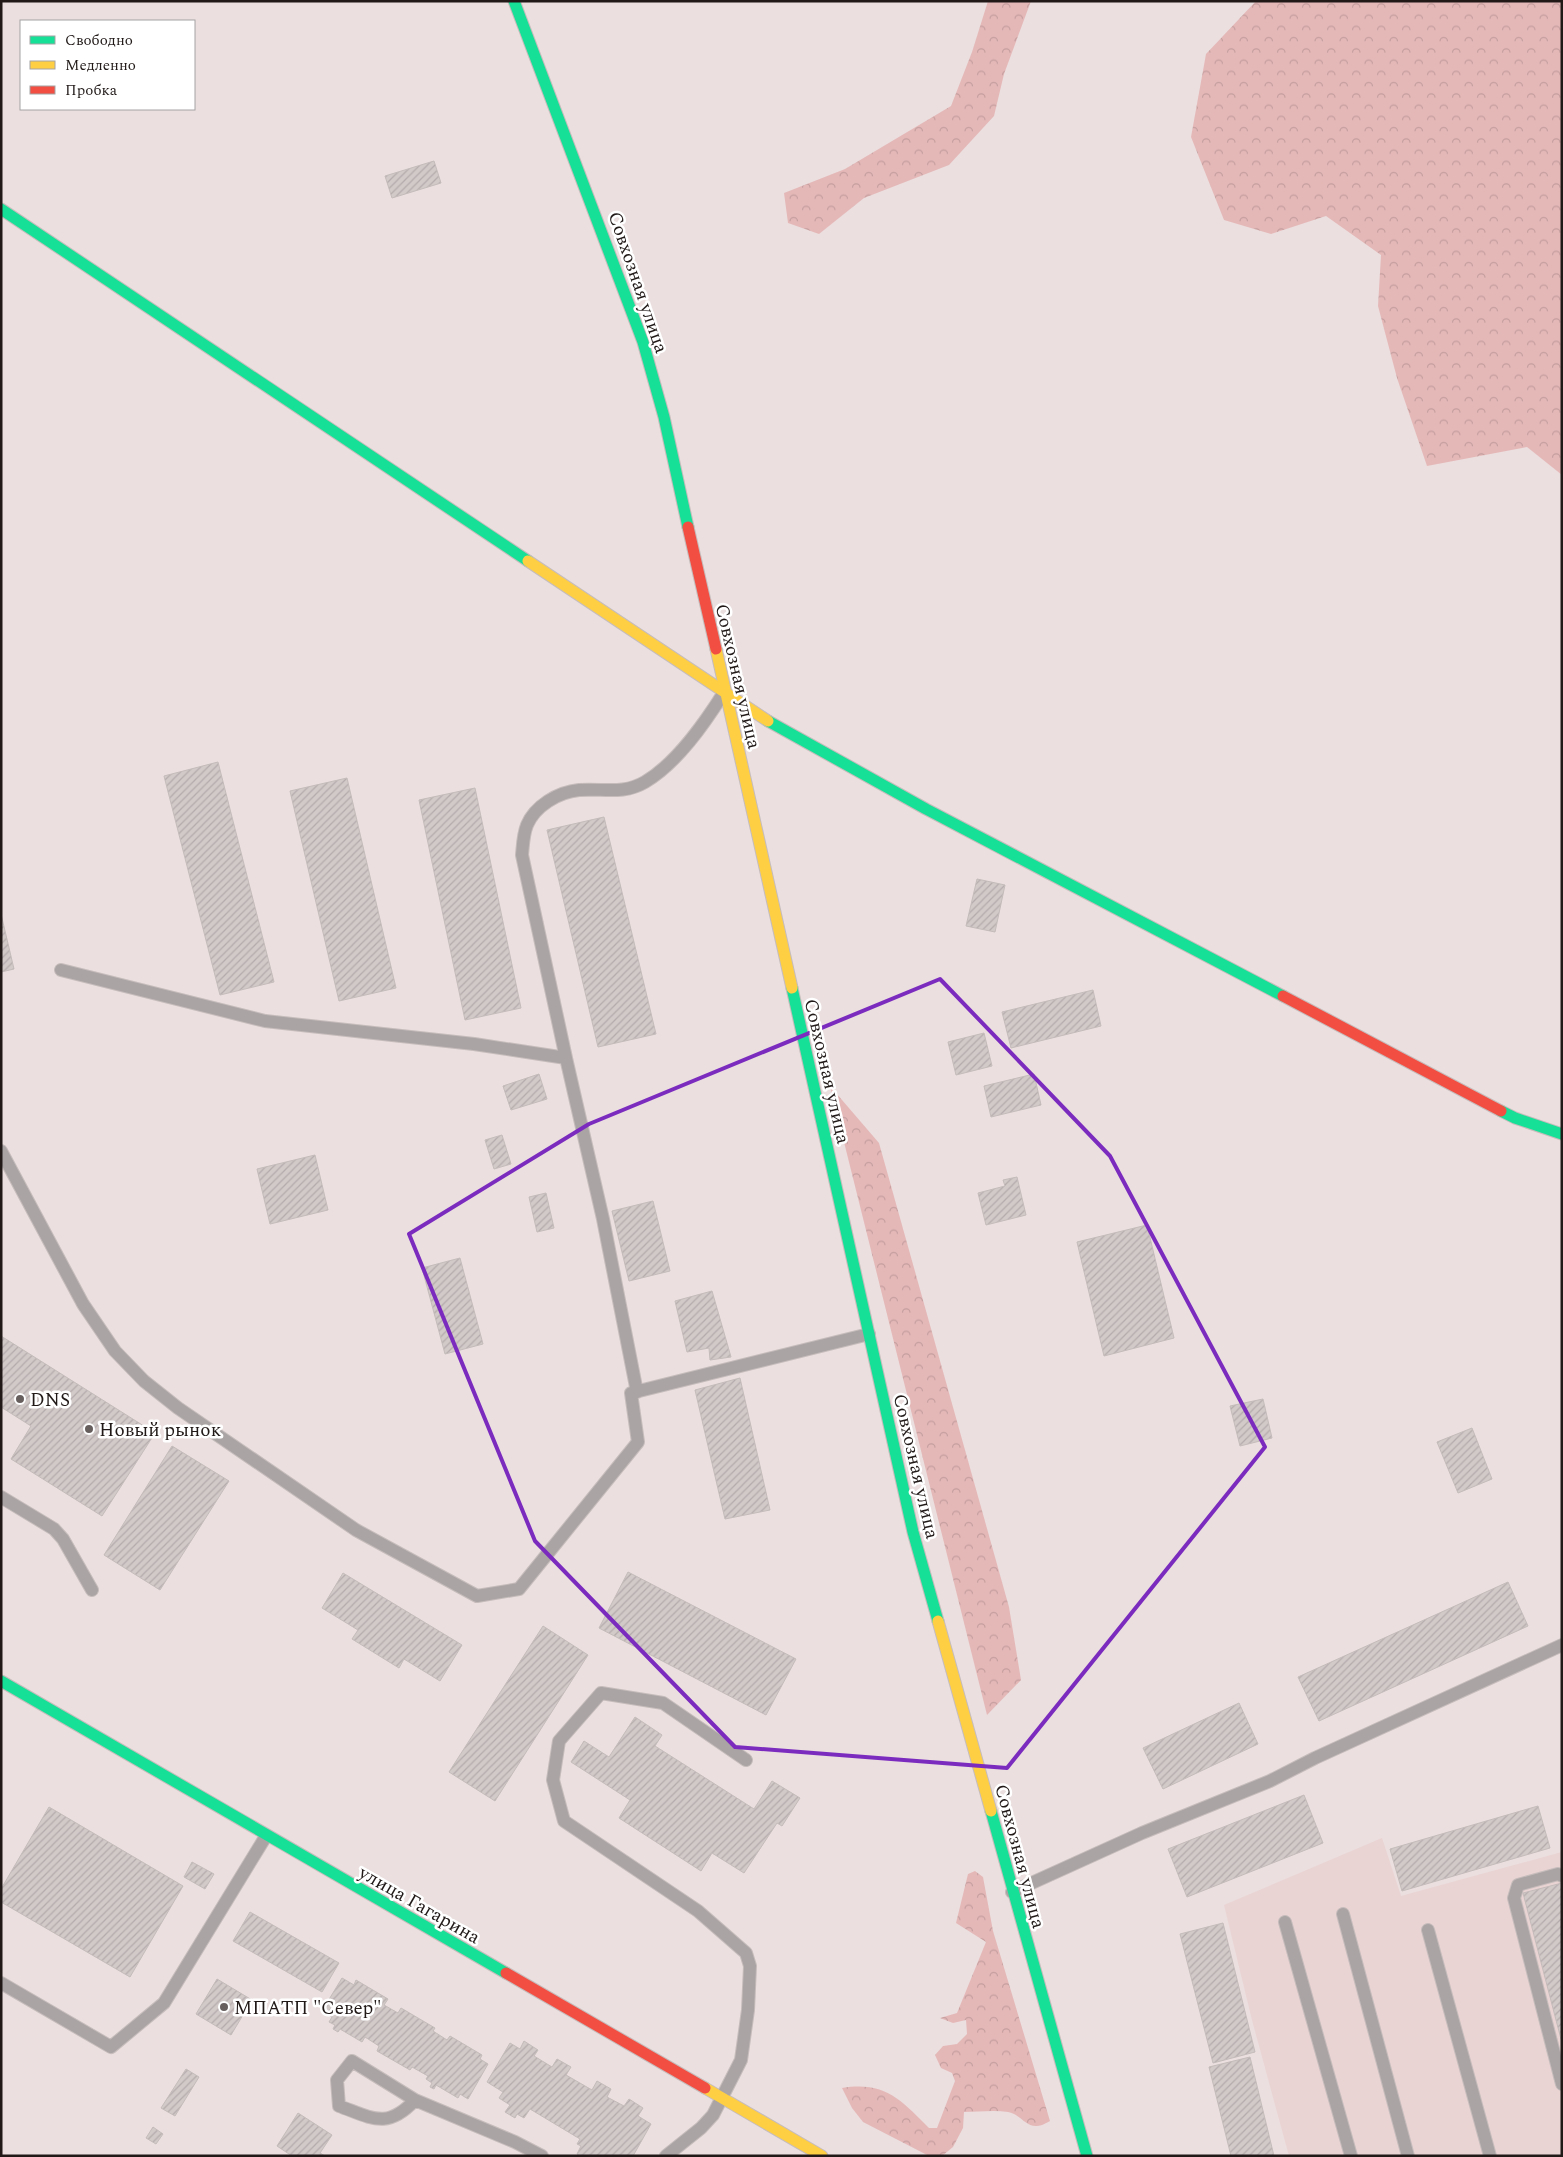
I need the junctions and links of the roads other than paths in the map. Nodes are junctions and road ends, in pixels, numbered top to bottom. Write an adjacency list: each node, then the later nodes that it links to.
1 (514, 1): 3 (street, Совхозная улица)
2 (1, 209): 3 (street)
3 (725, 692): 5 (lane); 6 (street); 8 (street, Совхозная улица)
4 (61, 970): 5 (lane)
5 (566, 1058): 9 (lane)
6 (1562, 1134)
7 (1, 1151): 9 (lane)
8 (869, 1334): 9 (lane); 17 (street, Совхозная улица)
9 (637, 1392)
10 (1, 1497): 11 (lane)
11 (92, 1590)
12 (1562, 1645): 17 (lane)
13 (1, 1681): 15 (street, улица Гагарина)
14 (746, 1760): 23 (lane)
15 (266, 1836): 21 (lane); 23 (street, улица Гагарина)
16 (1562, 1876): 22 (lane)
17 (1012, 1892): 28 (street, Совхозная улица)
18 (1343, 1914): 30 (lane)
19 (1285, 1922): 29 (lane)
20 (1428, 1930): 31 (lane)
21 (1, 1983)
22 (1562, 2084)
23 (722, 2098): 26 (lane); 27 (street, улица Гагарина)
24 (415, 2100): 24 (lane); 25 (lane)
25 (542, 2156)
26 (666, 2156)
27 (822, 2156)
28 (1087, 2156)
29 (1351, 2156)
30 (1408, 2156)
31 (1490, 2156)

